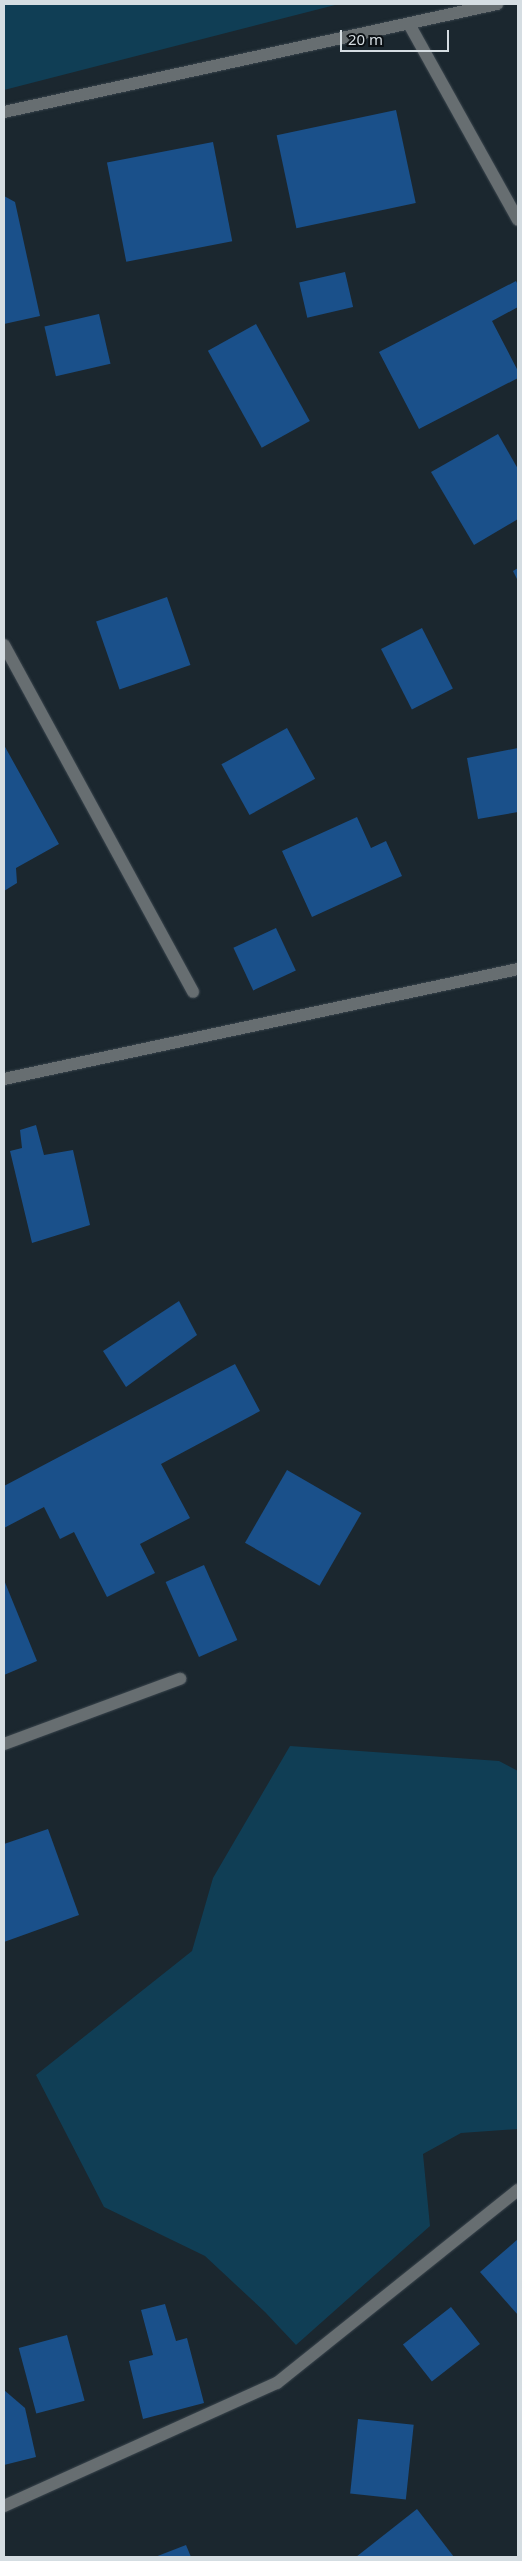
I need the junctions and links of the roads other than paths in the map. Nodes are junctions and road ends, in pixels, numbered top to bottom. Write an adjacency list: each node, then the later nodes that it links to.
1 (497, 4): 2 (street)
2 (409, 24): 3 (street); 4 (street)
3 (4, 112)
4 (518, 220)
5 (4, 645): 7 (street)
6 (518, 969): 8 (street)
7 (193, 992)
8 (4, 1079)
9 (180, 1679): 10 (street)
10 (4, 1744)
11 (518, 2190): 12 (street)
12 (4, 2506)

